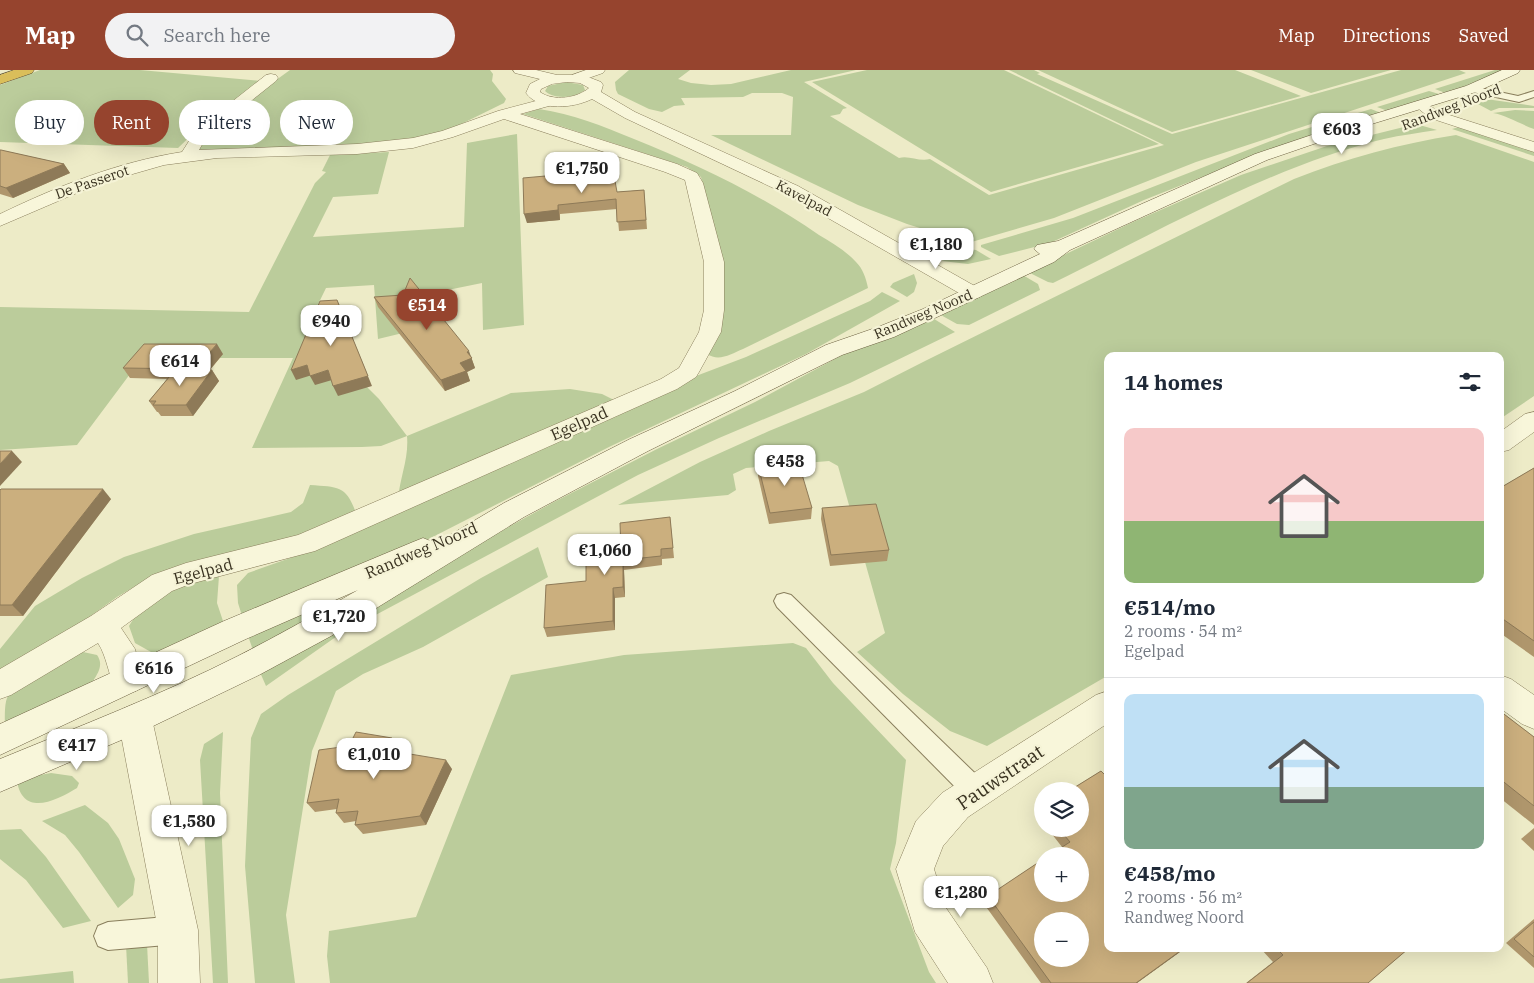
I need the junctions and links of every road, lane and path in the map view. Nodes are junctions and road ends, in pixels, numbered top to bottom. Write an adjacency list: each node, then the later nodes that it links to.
1 (27, 70): 8 (highway)
2 (509, 70): 11 (street)
3 (520, 70): 7 (street)
4 (611, 70): 9 (street)
5 (1517, 74): 10 (street, Randweg Noord); 12 (street, Randweg Noord)
6 (271, 78): 25 (street)
7 (556, 79): 9 (street, Kavelpad); 11 (street, De Passerot)
8 (0, 80)
9 (594, 82): 16 (street); 21 (street, Kavelpad)
10 (1471, 89): 12 (lane); 18 (street, Randweg Noord)
11 (536, 90): 15 (street); 20 (street, De Passerot)
12 (1488, 94): 14 (lane); 19 (street, Randweg Noord)
13 (1534, 94): 14 (lane)
14 (1519, 99): 17 (lane)
15 (551, 100): 16 (street); 20 (street, De Passerot)
16 (575, 100): 21 (street, Kavelpad)
17 (1534, 101)
18 (1421, 105): 19 (street); 22 (street); 26 (street, Randweg Noord)
19 (1453, 109): 22 (street, Randweg Noord); 23 (street)
20 (505, 114): 25 (street, De Passerot); 36 (street, Egelpad)
21 (630, 115): 29 (street, Kavelpad)
22 (1435, 116): 24 (street); 26 (street, Randweg Noord)
23 (1534, 142)
24 (1534, 147)
25 (188, 156): 27 (street, De Passerot)
26 (1222, 176): 28 (street, Randweg Noord)
27 (0, 221)
28 (1062, 246): 29 (street, Randweg Noord); 30 (street, Randweg Noord)
29 (953, 281): 30 (street, Kavelpad); 31 (street, Randweg Noord)
30 (973, 293): 31 (street, Randweg Noord)
31 (834, 350): 34 (street, Randweg Noord)
32 (1534, 420): 33 (street)
33 (1504, 441)
34 (514, 510): 37 (street, Randweg Noord); 42 (street, Randweg Noord)
35 (784, 601): 45 (lane)
36 (102, 625): 37 (street); 38 (street, Egelpad)
37 (127, 680): 42 (street); 43 (street, Randweg Noord)
38 (0, 685)
39 (1504, 692): 41 (street)
40 (1104, 709): 45 (street, Pauwstraat)
41 (1534, 714)
42 (135, 719): 44 (street, Randweg Noord); 46 (street)
43 (0, 740)
44 (0, 776)
45 (976, 791): 49 (street, Pauwstraat)
46 (178, 930): 47 (lane); 48 (street)
47 (108, 936)
48 (180, 983)
49 (972, 983)

